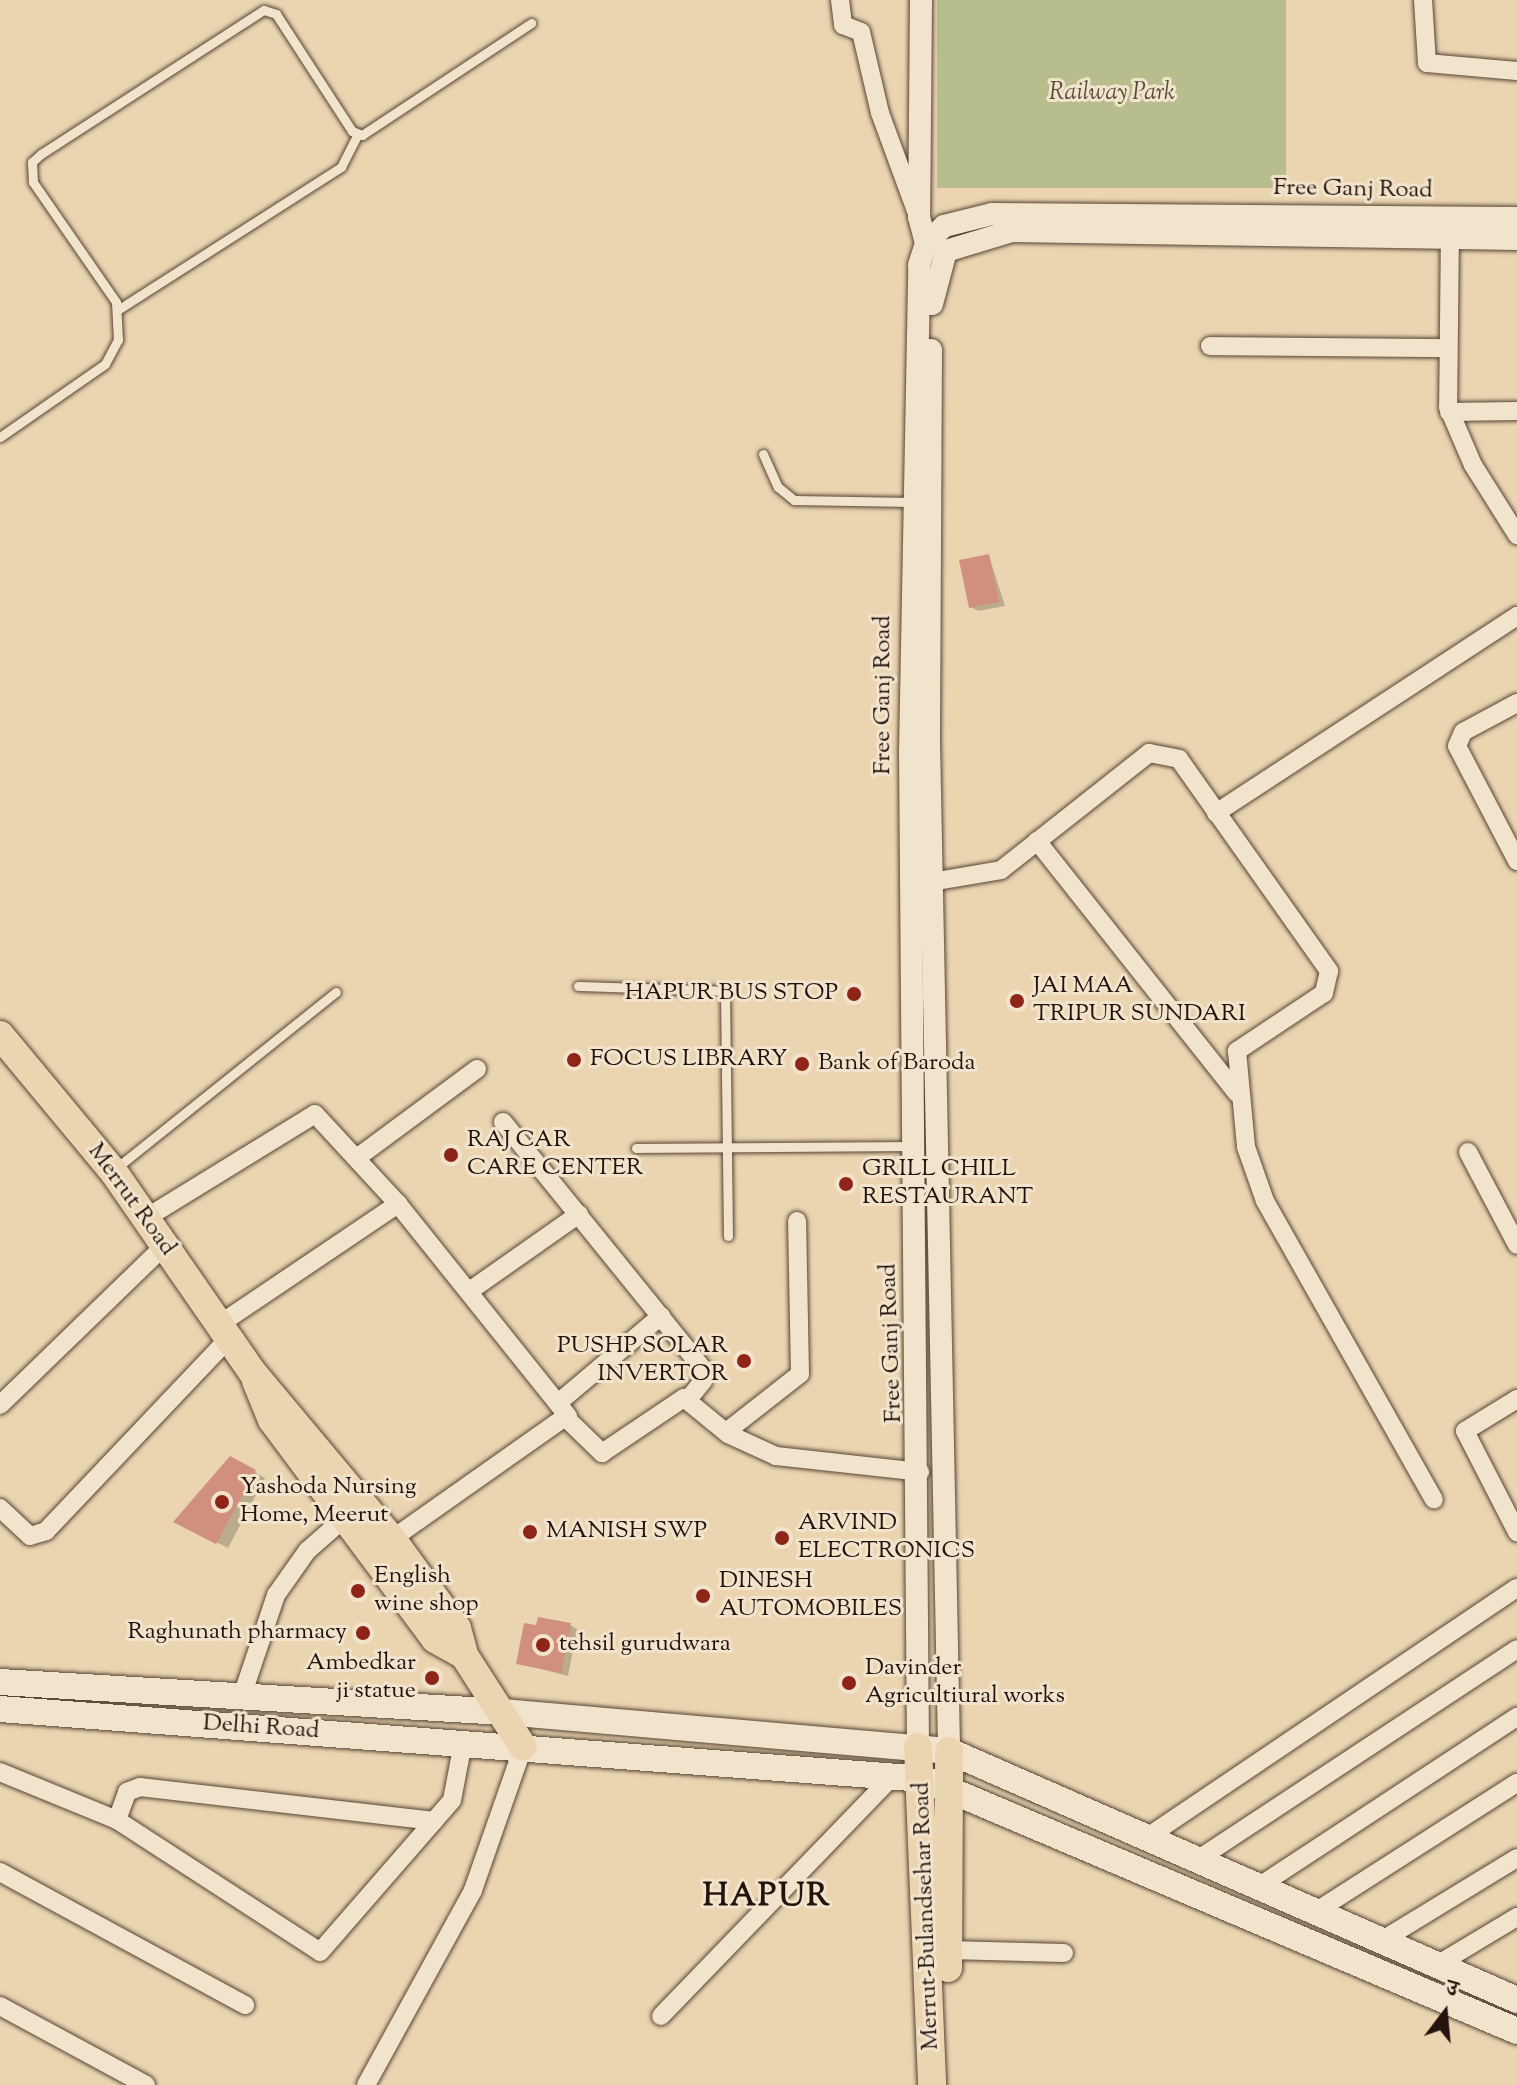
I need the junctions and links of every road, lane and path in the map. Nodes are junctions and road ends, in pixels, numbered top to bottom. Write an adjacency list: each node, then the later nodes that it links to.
1 (840, 0): 7 (street)
2 (921, 0): 7 (street)
3 (1423, 0): 5 (street)
4 (531, 23): 6 (lane)
5 (1517, 71)
6 (358, 134): 13 (lane); 13 (lane)
7 (919, 217): 12 (street)
8 (1517, 218): 10 (street, Free Ganj Road)
9 (1340, 225): 10 (street, Free Ganj Road); 12 (street, Free Ganj Road); 27 (street)
10 (1450, 227): 11 (street); 15 (street)
11 (1517, 239)
12 (926, 243): 20 (street, Free Ganj Road)
13 (119, 309): 18 (lane)
14 (1210, 346): 15 (street)
15 (1447, 348): 17 (street)
16 (1517, 411): 17 (street)
17 (1449, 412): 21 (street)
18 (0, 437)
19 (763, 454): 20 (lane)
20 (911, 502): 34 (street, Free Ganj Road)
21 (1517, 535)
22 (1517, 616): 24 (street)
23 (1517, 703): 26 (street)
24 (1216, 813): 25 (street); 32 (street)
25 (1037, 841): 27 (street); 32 (street)
26 (1514, 850)
27 (931, 882): 74 (street)
28 (578, 986): 36 (lane)
29 (336, 992): 39 (lane)
30 (0, 1035): 39 (main road, Merrut Road)
31 (477, 1069): 38 (street)
32 (1237, 1093): 57 (street)
33 (503, 1122): 41 (street)
34 (912, 1146): 36 (lane); 56 (street, Free Ganj Road)
35 (636, 1148): 36 (lane)
36 (728, 1148): 44 (lane)
37 (1468, 1152): 46 (street)
38 (358, 1157): 40 (street); 42 (street)
39 (113, 1171): 42 (main road, Merrut Road)
40 (398, 1204): 47 (street); 49 (street)
41 (579, 1214): 47 (street); 48 (street)
42 (146, 1218): 45 (main road, Merrut Road)
43 (797, 1221): 55 (street)
44 (728, 1236)
45 (165, 1245): 49 (main road, Merrut Road); 53 (street)
46 (1517, 1245)
47 (471, 1290): 54 (street)
48 (661, 1316): 51 (street); 54 (street)
49 (225, 1331): 50 (main road, Merrut Road); 58 (street)
50 (253, 1373): 59 (main road, Merrut Road); 61 (main road, Merrut Road)
51 (689, 1398): 54 (street); 55 (street)
52 (1517, 1399): 60 (street)
53 (0, 1405)
54 (563, 1409): 61 (street)
55 (726, 1432): 56 (street)
56 (920, 1472): 73 (street, Free Ganj Road)
57 (1434, 1500)
58 (0, 1508)
59 (347, 1516): 64 (main road, Merrut Road); 66 (street)
60 (1517, 1532)
61 (392, 1539): 64 (main road, Merrut Road)
62 (1517, 1588): 83 (street)
63 (1517, 1649): 85 (street)
64 (464, 1655): 68 (main road, Merrut Road)
65 (0, 1682): 66 (main road, Delhi Road)
66 (242, 1696): 68 (main road, Delhi Road)
67 (0, 1709): 71 (main road, Delhi Road)
68 (504, 1712): 70 (main road, Delhi Road); 72 (main road, Merrut Road)
69 (1517, 1717): 87 (street)
70 (705, 1729): 73 (main road, Delhi Road); 75 (main road)
71 (463, 1743): 72 (main road, Delhi Road); 82 (street)
72 (523, 1747): 75 (main road, Delhi Road); 101 (street)
73 (918, 1747): 74 (main road, Delhi Road); 78 (main road, Merrut-Bulandsehar Road)
74 (949, 1751): 80 (main road); 83 (main road, Delhi Road)
75 (706, 1762): 77 (main road, Delhi Road)
76 (0, 1772): 81 (street)
77 (892, 1777): 78 (main road, Delhi Road); 97 (street)
78 (924, 1779): 80 (main road); 102 (main road, Merrut-Bulandsehar Road)
79 (1517, 1783): 88 (street)
80 (951, 1791): 91 (main road); 98 (main road)
81 (117, 1820): 82 (street); 82 (street)
82 (434, 1821)
83 (1146, 1838): 85 (main road, Delhi Road)
84 (1517, 1858): 90 (street)
85 (1197, 1860): 87 (main road, Delhi Road)
86 (0, 1872): 95 (street)
87 (1258, 1887): 88 (main road, Delhi Road)
88 (1315, 1912): 90 (main road, Delhi Road)
89 (1517, 1917): 93 (street)
90 (1381, 1941): 93 (main road, Delhi Road)
91 (948, 1950): 92 (street); 103 (main road)
92 (1064, 1953)
93 (1437, 1965): 94 (main road, Delhi Road)
94 (1517, 2000)
95 (245, 2005)
96 (0, 2006): 99 (street)
97 (661, 2016)
98 (1517, 2031)
99 (120, 2079): 100 (street)
100 (146, 2085)
101 (366, 2085)
102 (932, 2085)
103 (951, 2085)

